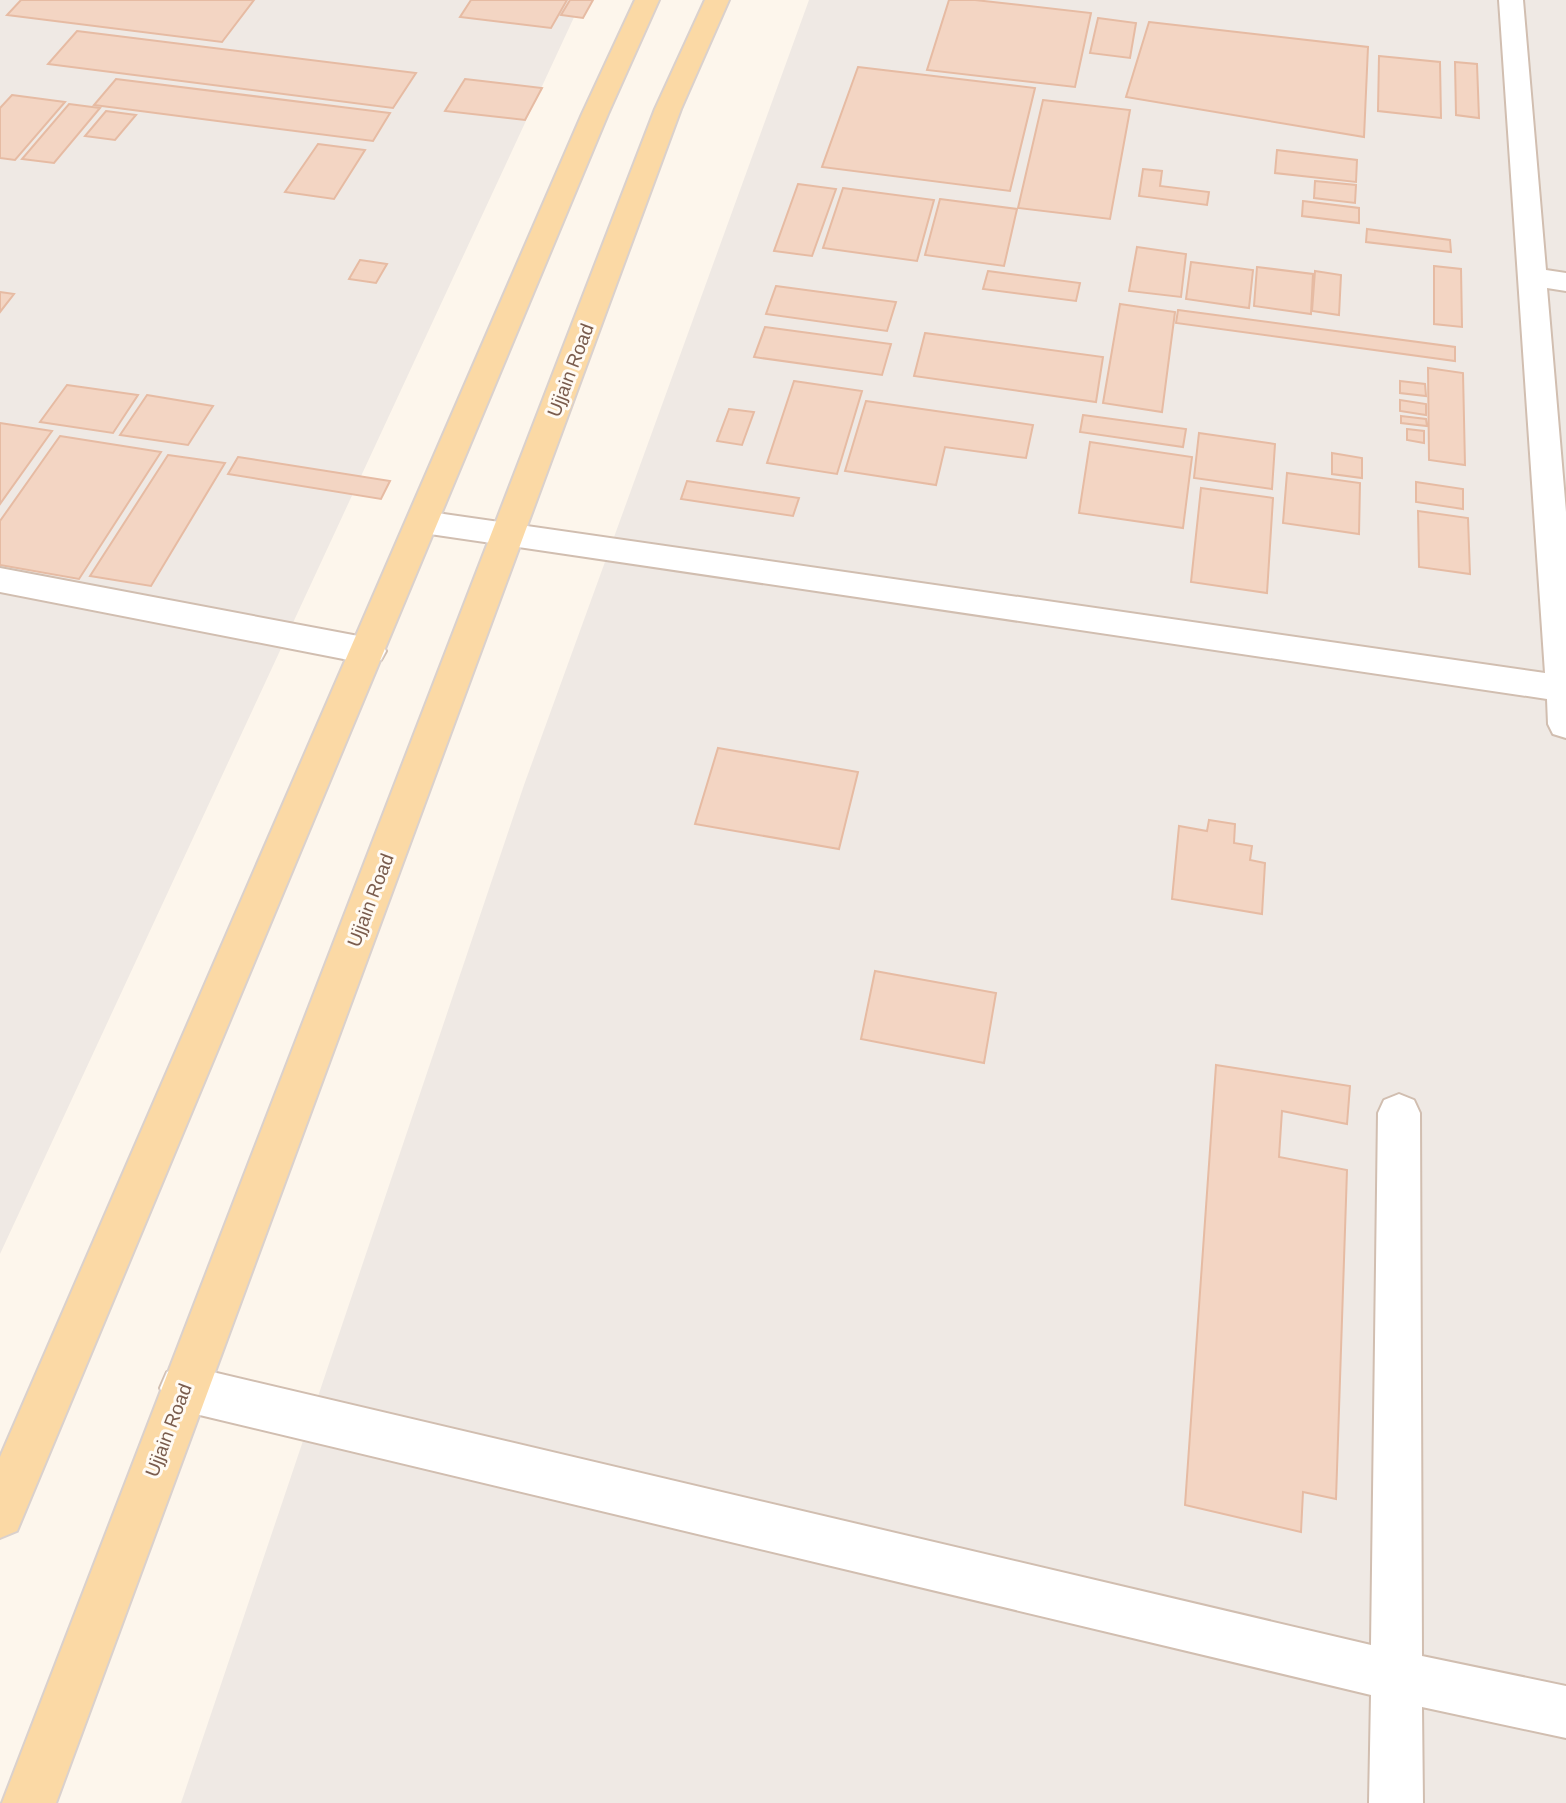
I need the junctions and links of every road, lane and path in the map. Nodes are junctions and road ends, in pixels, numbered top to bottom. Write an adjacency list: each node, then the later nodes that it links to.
1 (647, 0): 6 (main road)
2 (717, 0): 7 (main road, Ujjain Road)
3 (1511, 0): 4 (street)
4 (1531, 278): 5 (street); 10 (street)
5 (1566, 282)
6 (424, 522): 7 (street); 9 (main road)
7 (508, 532): 10 (street); 13 (main road, Ujjain Road)
8 (0, 580): 9 (street)
9 (369, 651): 14 (main road)
10 (1564, 688): 11 (street)
11 (1566, 724)
12 (1399, 1113): 15 (street)
13 (183, 1388): 15 (street); 17 (main road, Ujjain Road)
14 (0, 1514)
15 (1397, 1676): 16 (street); 18 (street)
16 (1566, 1712)
17 (29, 1803)
18 (1396, 1803)

